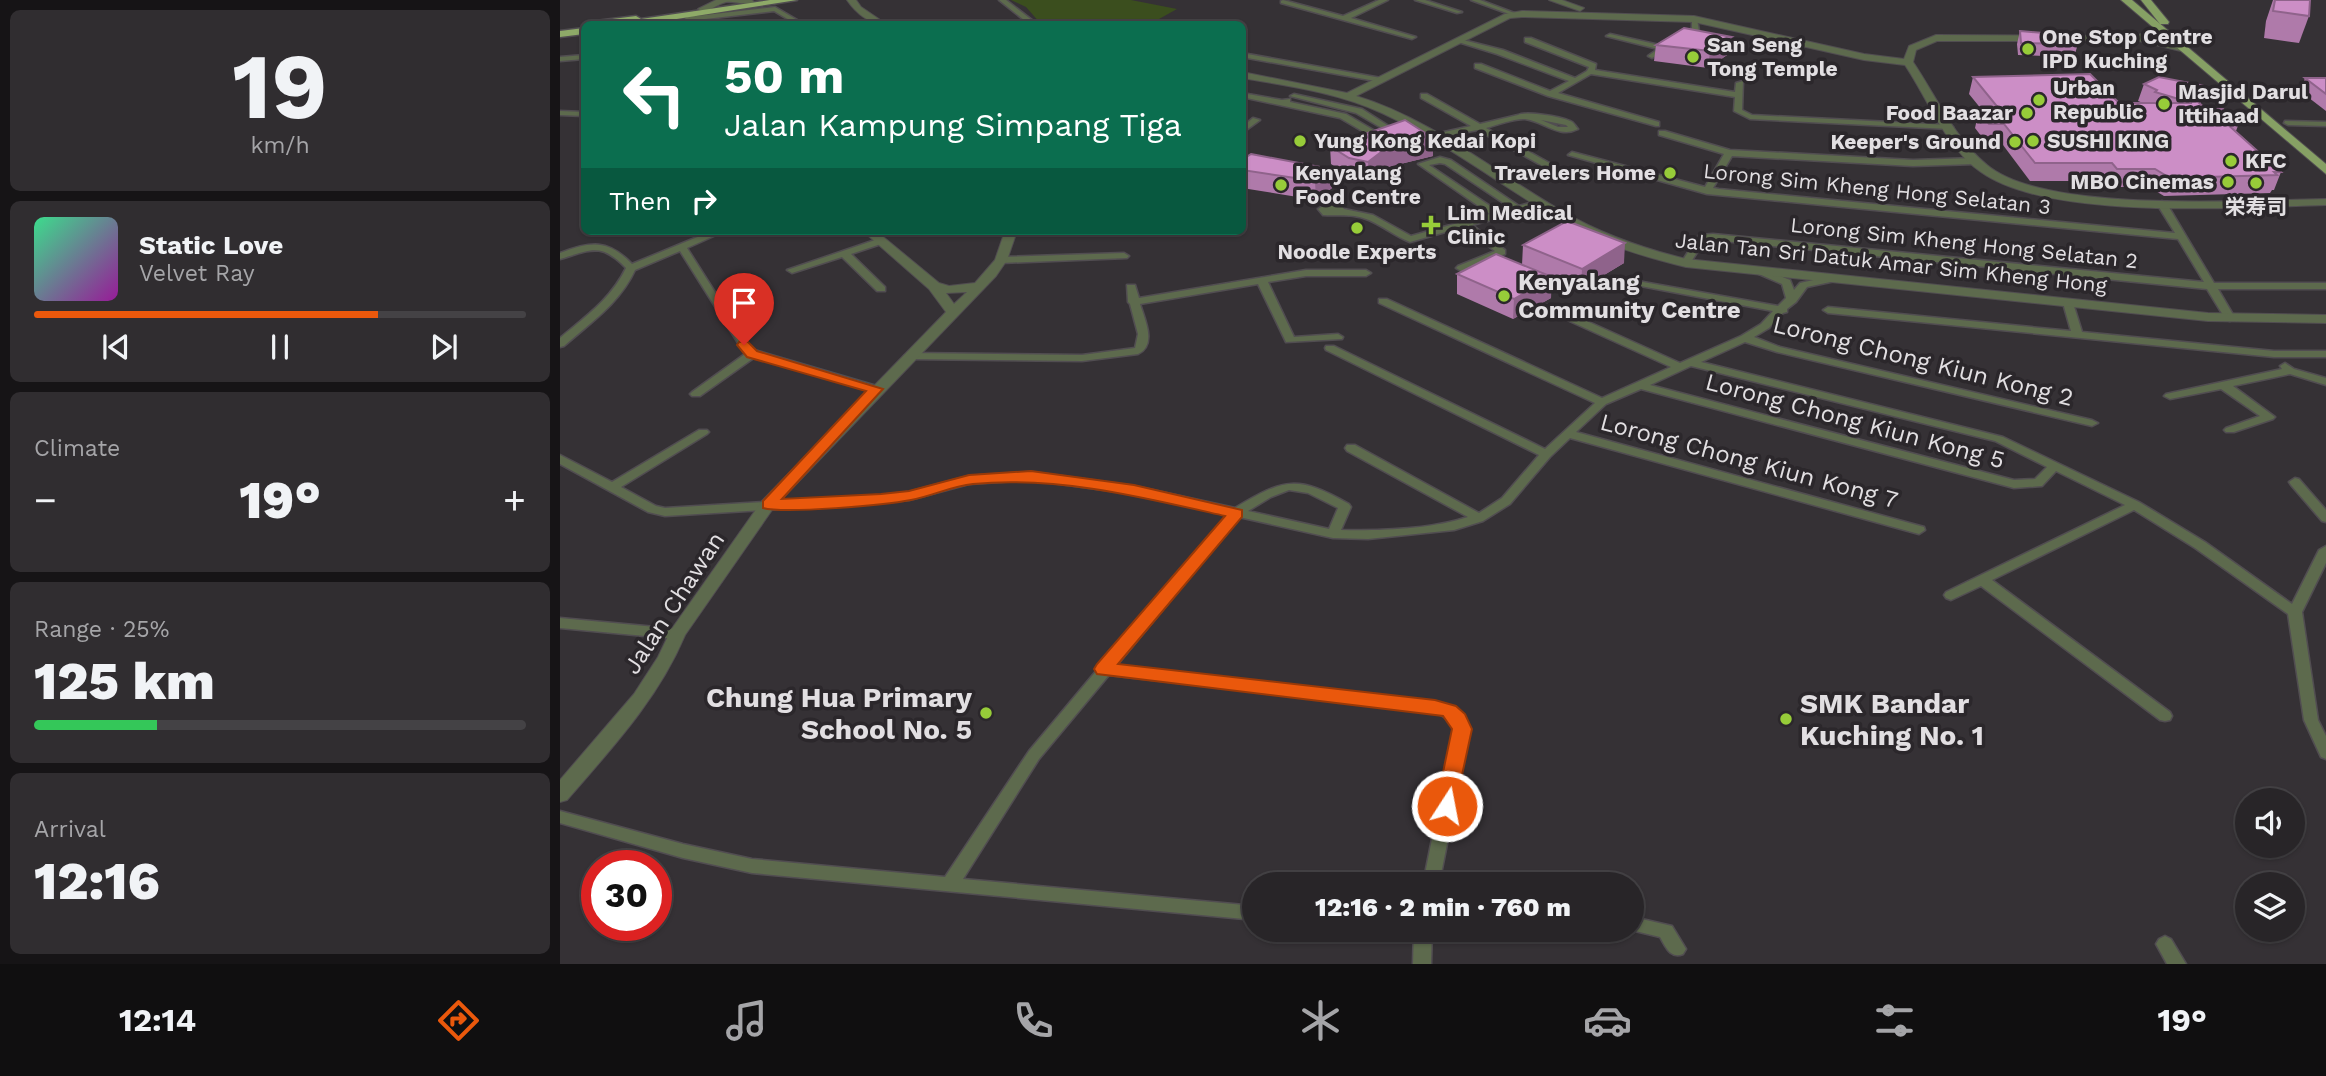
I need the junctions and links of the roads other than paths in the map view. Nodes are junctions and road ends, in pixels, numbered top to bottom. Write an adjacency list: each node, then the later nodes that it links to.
1 (774, 0): 14 (highway)
2 (792, 0): 20 (highway)
3 (1002, 0): 31 (street)
4 (1385, 0): 23 (street)
5 (1418, 0): 16 (street)
6 (1474, 0): 19 (street)
7 (1553, 0): 17 (street)
8 (2119, 0): 22 (main road)
9 (2126, 0): 22 (main road)
10 (2138, 0): 22 (main road)
11 (2146, 0): 32 (main road)
12 (755, 1): 14 (highway)
13 (853, 1): 30 (street)
14 (727, 2): 20 (highway)
15 (1283, 2): 23 (street)
16 (1459, 12)
17 (1579, 12): 19 (street); 24 (street)
18 (666, 14): 20 (highway); 25 (highway); 26 (highway)
19 (1514, 15): 39 (street)
20 (692, 17): 21 (street); 27 (highway)
21 (714, 17): 28 (street); 29 (street)
22 (2152, 18): 32 (main road)
23 (1343, 19): 36 (street)
24 (1694, 19): 40 (street); 47 (street)
25 (617, 21)
26 (655, 21)
27 (665, 21)
28 (721, 21)
29 (795, 21)
30 (876, 21)
31 (1029, 21)
32 (2163, 27): 37 (street); 42 (main road); 68 (main road)
33 (581, 28): 34 (highway)
34 (560, 32)
35 (1610, 36): 40 (street)
36 (1412, 37)
37 (2133, 39): 41 (street); 42 (street)
38 (1528, 40): 50 (street)
39 (1460, 41): 53 (street); 54 (street)
40 (1664, 48): 44 (street)
41 (1912, 48): 47 (street); 48 (street)
42 (2182, 50): 81 (main road)
43 (1246, 56): 53 (street)
44 (1652, 56)
45 (581, 57): 46 (street)
46 (560, 59)
47 (1878, 59): 48 (street); 52 (street)
48 (1908, 62): 52 (street)
49 (1478, 66): 57 (street)
50 (1590, 72): 54 (street); 58 (street)
51 (1246, 76): 56 (street, Jalan Tan Sri Datuk Amar Sim Kheng Hong)
52 (1919, 78): 72 (street)
53 (1381, 80): 61 (street)
54 (1574, 80): 57 (street)
55 (1740, 83): 58 (street)
56 (1308, 87): 60 (street); 61 (street, Jalan Tan Sri Datuk Amar Sim Kheng Hong)
57 (1551, 94): 69 (street)
58 (1737, 94): 72 (street)
59 (1246, 96): 63 (street)
60 (1294, 96): 63 (street); 63 (street)
61 (1349, 96): 75 (street, Jalan Tan Sri Datuk Amar Sim Kheng Hong)
62 (1424, 96): 71 (street)
63 (1283, 103)
64 (560, 113): 65 (street)
65 (581, 114)
66 (1522, 115): 66 (street); 71 (street)
67 (1246, 118): 73 (street)
68 (2288, 123): 70 (street); 77 (main road)
69 (1656, 124)
70 (2326, 124)
71 (1477, 125): 75 (street); 80 (street)
72 (1949, 127): 79 (street)
73 (1246, 128)
74 (1662, 133): 76 (street)
75 (1434, 136): 84 (street, Jalan Tan Sri Datuk Amar Sim Kheng Hong)
76 (1730, 153): 79 (street); 82 (street)
77 (2326, 154)
78 (1572, 155): 82 (street, Lorong Sim Kheng Hong Selatan 3)
79 (1975, 161): 85 (street)
80 (1550, 167)
81 (2326, 170)
82 (1707, 191): 93 (street, Lorong Sim Kheng Hong Selatan 3)
83 (2326, 202): 85 (street)
84 (1541, 203): 86 (street); 100 (street, Jalan Tan Sri Datuk Amar Sim Kheng Hong)
85 (2162, 204): 93 (street)
86 (1519, 209): 88 (street); 88 (street)
87 (1341, 211): 89 (street)
88 (1498, 215): 89 (street)
89 (1465, 225): 102 (street)
90 (710, 235): 95 (street)
91 (874, 235): 94 (street)
92 (1009, 235): 99 (street)
93 (2182, 237): 111 (street)
94 (881, 241): 96 (street); 110 (street)
95 (682, 247): 101 (street); 130 (street)
96 (844, 253): 103 (street); 114 (street)
97 (1124, 253): 99 (street)
98 (560, 256): 101 (street)
99 (1002, 256): 109 (street)
100 (1686, 262): 104 (street, Jalan Tan Sri Datuk Amar Sim Kheng Hong); 111 (street, Lorong Sim Kheng Hong Selatan 2)
101 (631, 268): 128 (street)
102 (1461, 268)
103 (792, 270)
104 (1762, 272): 106 (street, Jalan Tan Sri Datuk Amar Sim Kheng Hong); 115 (street)
105 (1366, 273): 107 (street)
106 (1831, 279): 115 (street); 118 (street, Jalan Tan Sri Datuk Amar Sim Kheng Hong)
107 (1262, 281): 117 (street); 126 (street)
108 (1630, 281): 120 (street)
109 (981, 285): 110 (street); 122 (street)
110 (934, 286): 122 (street)
111 (2211, 286): 112 (street); 123 (street)
112 (2326, 286)
113 (1131, 287): 117 (street)
114 (881, 289)
115 (1792, 300): 120 (street)
116 (1383, 301): 142 (street)
117 (1133, 302): 133 (street)
118 (2068, 303): 123 (street, Jalan Tan Sri Datuk Amar Sim Kheng Hong); 125 (street)
119 (1547, 307): 134 (street)
120 (1783, 310): 127 (street)
121 (1828, 310): 125 (street)
122 (954, 313): 133 (street, Jalan Chawan)
123 (2230, 318): 124 (street, Jalan Tan Sri Datuk Amar Sim Kheng Hong)
124 (2326, 319)
125 (2078, 334): 132 (street)
126 (1338, 337)
127 (1745, 338): 134 (street); 143 (street, Lorong Chong Kiun Kong 2)
128 (560, 344)
129 (1329, 348): 148 (street)
130 (752, 354): 139 (street); 140 (street)
131 (2326, 354): 132 (street)
132 (2274, 355): 135 (street)
133 (909, 356): 139 (street, Jalan Chawan)
134 (1683, 364): 138 (street); 150 (street)
135 (2290, 371): 136 (street); 137 (street)
136 (2326, 382)
137 (2222, 384): 141 (street); 144 (street)
138 (1639, 385): 142 (street); 150 (street, Lorong Chong Kiun Kong 5)
139 (876, 389): 153 (street, Jalan Chawan)
140 (696, 394)
141 (2170, 396)
142 (1602, 402): 146 (street)
143 (2092, 423)
144 (2230, 430)
145 (703, 432): 152 (street)
146 (1567, 433): 148 (street); 158 (street, Lorong Chong Kiun Kong 7)
147 (1351, 448): 156 (street)
148 (1546, 454): 156 (street)
149 (560, 459): 152 (street)
150 (2054, 466): 154 (street)
151 (2295, 482): 157 (street)
152 (612, 487): 153 (street)
153 (768, 504): 155 (street); 165 (street, Jalan Chawan)
154 (2135, 505): 161 (street); 163 (street)
155 (1236, 513): 159 (street); 159 (street); 166 (street)
156 (1479, 518): 159 (street)
157 (2326, 518)
158 (1919, 530)
159 (1333, 534)
160 (2326, 550): 163 (street)
161 (1984, 581): 162 (street); 167 (street)
162 (1951, 595)
163 (2295, 612): 168 (street)
164 (560, 623): 165 (street)
165 (677, 634): 169 (street, Jalan Chawan)
166 (1103, 669): 171 (street); 172 (street)
167 (2165, 716)
168 (2326, 753)
169 (560, 794)
170 (560, 817): 172 (street)
171 (1433, 872)
172 (950, 884): 173 (street)
173 (1242, 912)
174 (1644, 927): 177 (street)
175 (1423, 942): 178 (street)
176 (2165, 944): 179 (street)
177 (1677, 949)
178 (1422, 964)
179 (2177, 964)

